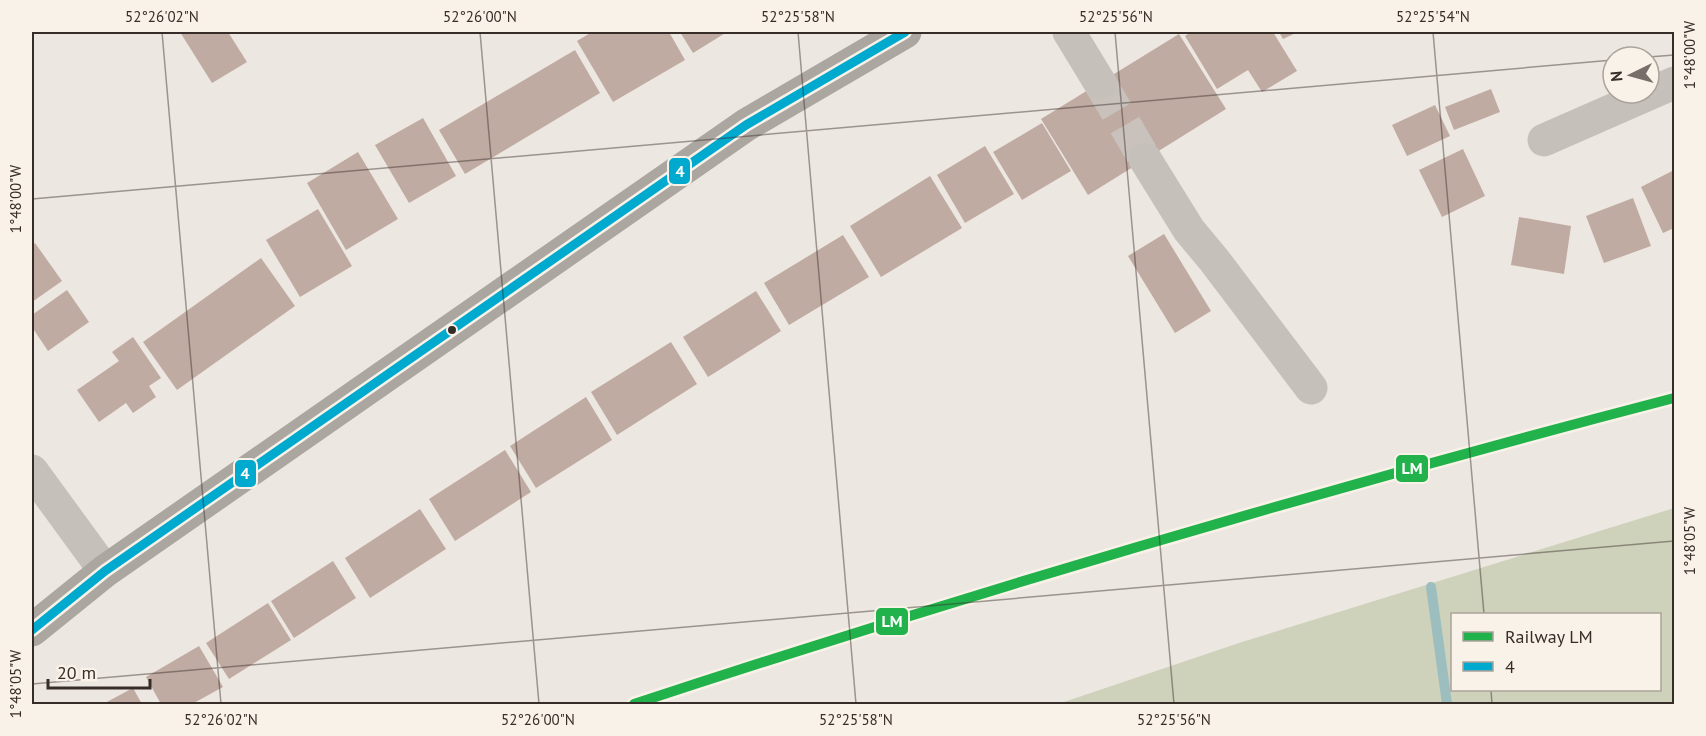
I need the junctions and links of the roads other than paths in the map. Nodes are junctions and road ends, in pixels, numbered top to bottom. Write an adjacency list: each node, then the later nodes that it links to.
1 (905, 32): 9 (highway)
2 (1069, 32): 3 (street)
3 (1100, 83)
4 (1674, 83): 5 (street)
5 (1544, 140)
6 (1145, 159): 7 (street)
7 (1311, 388)
8 (32, 471): 9 (street)
9 (105, 571): 10 (highway)
10 (32, 630)

